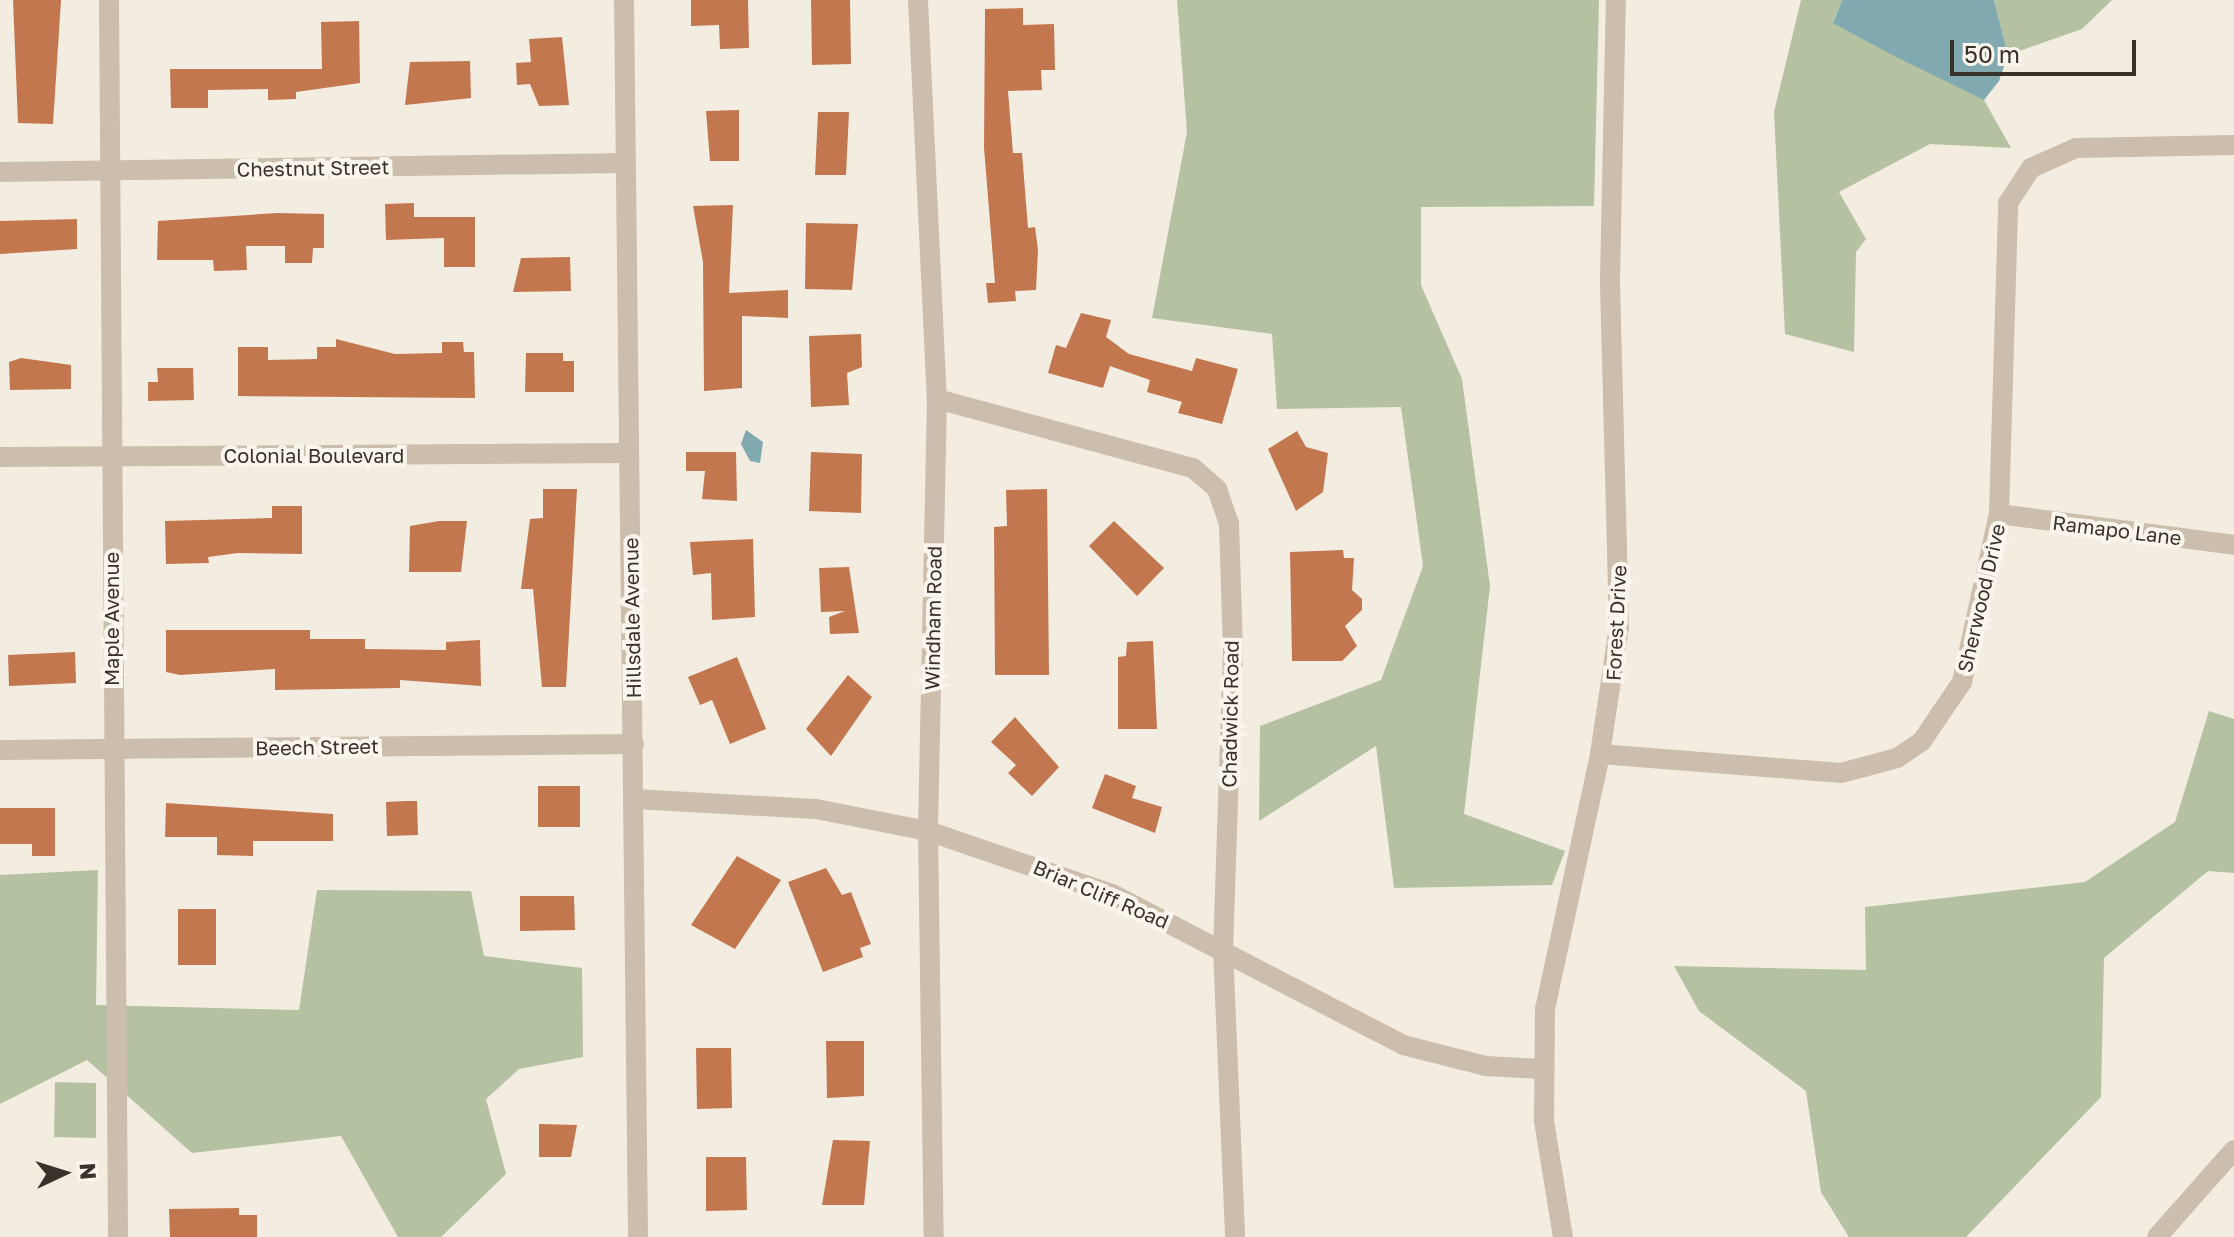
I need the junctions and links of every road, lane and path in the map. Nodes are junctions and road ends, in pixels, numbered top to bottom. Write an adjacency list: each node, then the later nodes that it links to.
1 (109, 0): 7 (street, Maple Avenue)
2 (624, 0): 6 (street, Hillsdale Avenue)
3 (918, 0): 9 (street, Windham Road)
4 (1616, 0): 18 (street, Forest Drive)
5 (2234, 145): 13 (street, Sherwood Drive)
6 (625, 163): 7 (street, Chestnut Street); 10 (street, Hillsdale Avenue)
7 (110, 171): 8 (street, Chestnut Street); 11 (street, Maple Avenue)
8 (0, 172)
9 (937, 399): 20 (street, Windham Road); 21 (street, Chadwick Road)
10 (629, 453): 11 (street, Colonial Boulevard); 15 (street, Hillsdale Avenue)
11 (110, 456): 12 (street, Colonial Boulevard); 16 (street, Maple Avenue)
12 (0, 457)
13 (1999, 514): 14 (street, Ramapo Lane); 18 (street, Sherwood Drive)
14 (2234, 545)
15 (634, 744): 16 (street, Beech Street); 19 (street, Hillsdale Avenue)
16 (111, 749): 17 (street, Beech Street); 24 (street, Maple Avenue)
17 (0, 750)
18 (1600, 754): 22 (street, Forest Drive)
19 (635, 799): 20 (street, Briar Cliff Road); 25 (street, Hillsdale Avenue)
20 (928, 831): 21 (street, Briar Cliff Road); 26 (street, Windham Road)
21 (1223, 948): 22 (street, Briar Cliff Road); 27 (street, Chadwick Road)
22 (1542, 1069): 28 (street, Forest Drive)
23 (2234, 1150): 29 (street)
24 (118, 1237)
25 (638, 1237)
26 (934, 1237)
27 (1235, 1237)
28 (1563, 1237)
29 (2157, 1237)

